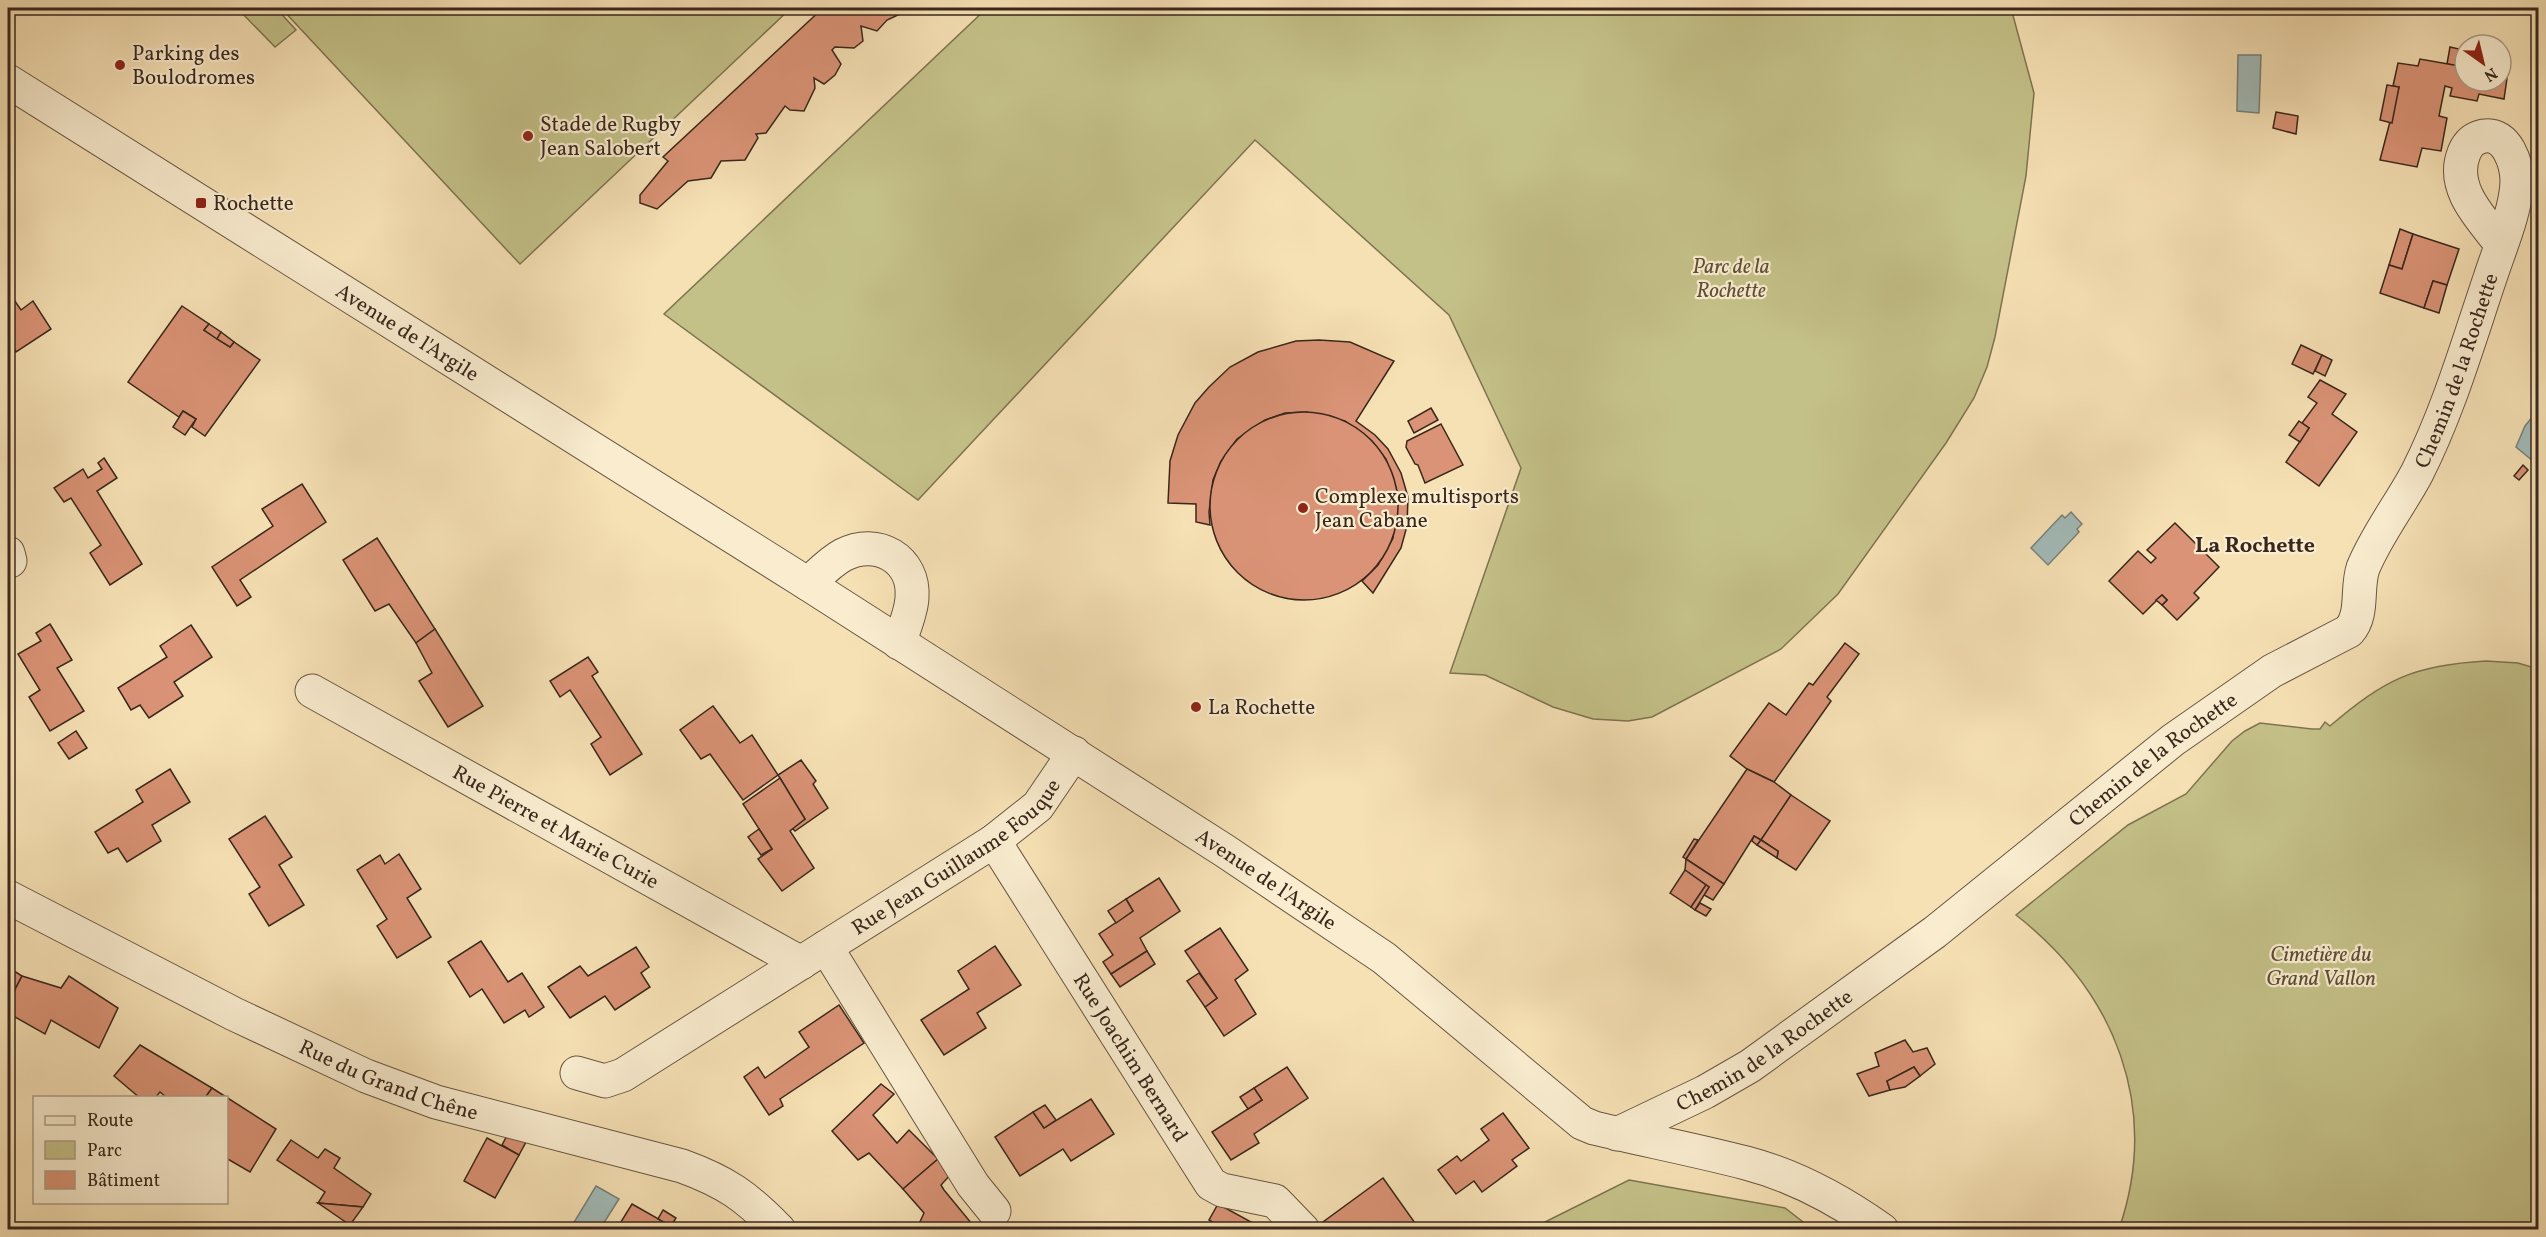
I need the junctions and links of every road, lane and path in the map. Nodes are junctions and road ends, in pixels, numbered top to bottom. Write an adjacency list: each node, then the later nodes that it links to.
1 (8, 81): 3 (street, Avenue de l'Argile)
2 (2501, 244): 11 (street, Chemin de la Rochette)
3 (808, 584): 4 (street, Avenue de l'Argile); 4 (street)
4 (899, 643): 6 (street, Avenue de l'Argile)
5 (312, 691): 9 (street, Rue Pierre et Marie Curie)
6 (1074, 753): 7 (street, Rue Jean Guillaume Fouque); 11 (street, Avenue de l'Argile)
7 (994, 841): 9 (street, Rue Jean Guillaume Fouque); 14 (street, Rue Joachim Bernard)
8 (8, 897): 13 (street, Rue du Grand Chêne)
9 (813, 955): 10 (street, Rue Jean Guillaume Fouque); 12 (street)
10 (577, 1073)
11 (1617, 1134): 15 (street, Avenue de l'Argile)
12 (994, 1211)
13 (779, 1230)
14 (1303, 1230)
15 (1882, 1230)

